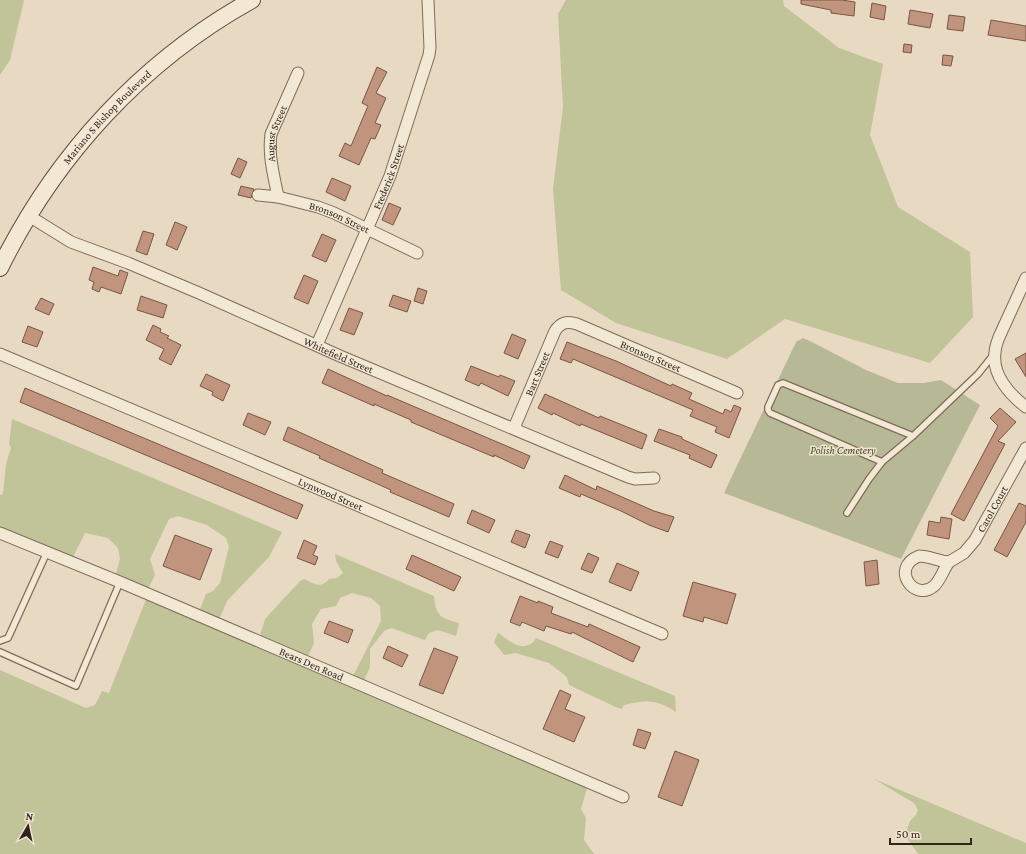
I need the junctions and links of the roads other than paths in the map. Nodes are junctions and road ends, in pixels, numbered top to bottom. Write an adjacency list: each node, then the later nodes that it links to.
1 (428, 0): 7 (street, Frederick Street)
2 (248, 1): 6 (main road, Mariano S Bishop Boulevard)
3 (298, 73): 5 (street, August Street)
4 (258, 195): 5 (street, Bronson Street)
5 (278, 197): 7 (street, Bronson Street)
6 (29, 216): 9 (main road, Mariano S Bishop Boulevard); 12 (street, Whitefield Street)
7 (367, 230): 8 (street, Bronson Street); 12 (street, Frederick Street)
8 (416, 253)
9 (0, 268)
10 (1026, 278): 13 (street)
11 (564, 322): 15 (street, Bronson Street); 17 (street, Bart Street)
12 (317, 346): 17 (street, Whitefield Street)
13 (994, 353): 16 (street); 18 (lane)
14 (0, 354): 27 (street, Lynwood Street)
15 (737, 393)
16 (1026, 407)
17 (514, 428): 21 (street, Whitefield Street)
18 (912, 436): 20 (lane); 20 (lane)
19 (1026, 448): 25 (street, Carol Court)
20 (882, 462): 22 (lane)
21 (654, 478)
22 (847, 513)
23 (0, 533): 24 (street, Bears Den Road)
24 (47, 552): 26 (street, Bears Den Road); 28 (lane)
25 (949, 562)
26 (120, 582): 29 (lane); 30 (street, Bears Den Road)
27 (662, 634)
28 (0, 641)
29 (0, 652)
30 (623, 797)

